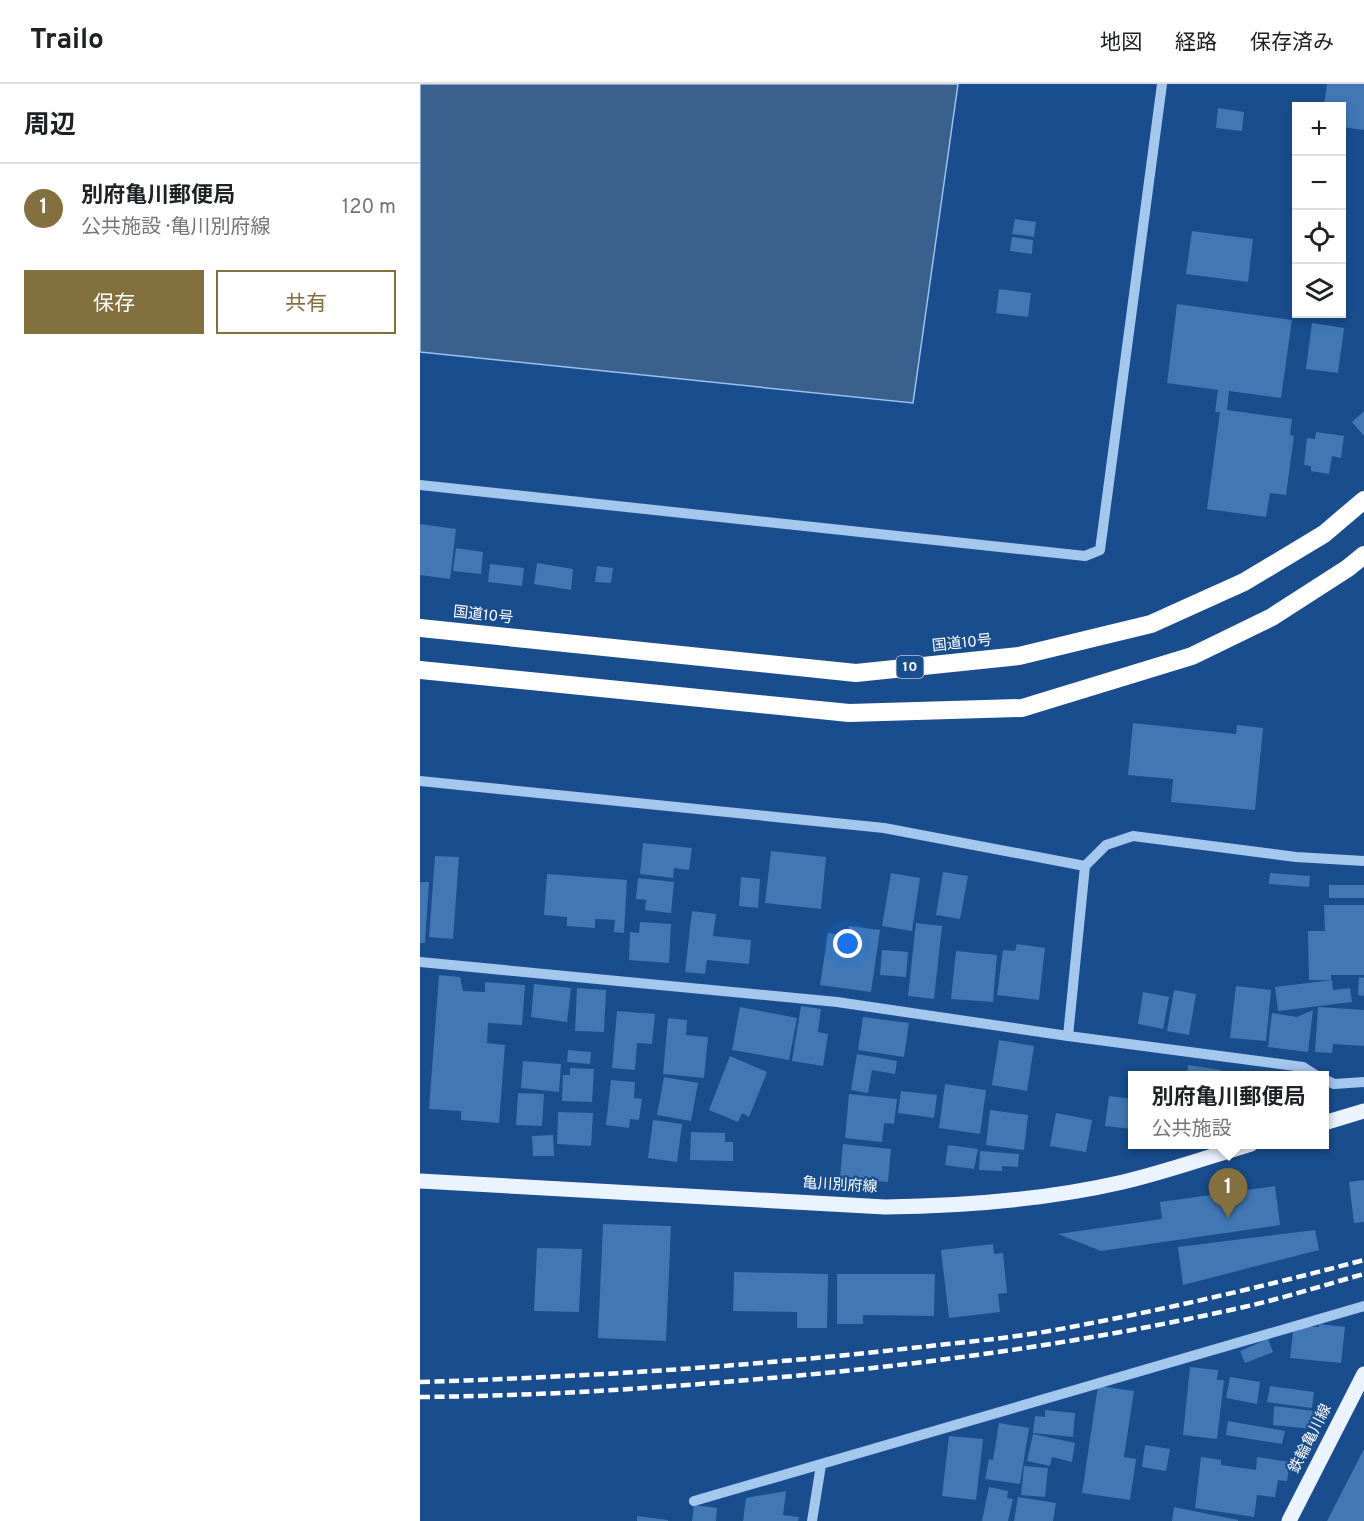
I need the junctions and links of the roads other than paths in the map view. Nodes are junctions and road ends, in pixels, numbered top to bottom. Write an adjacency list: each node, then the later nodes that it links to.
1 (1162, 84): 2 (street)
2 (420, 485)
3 (1364, 500): 5 (highway, 国道10号 / 10)
4 (1364, 555): 6 (highway)
5 (420, 628)
6 (420, 670)
7 (420, 781): 9 (street)
8 (1364, 861): 9 (street)
9 (1085, 866): 11 (street)
10 (420, 962): 11 (street)
11 (1068, 1036): 12 (street)
12 (1309, 1071)
13 (1329, 1082): 14 (street)
14 (1364, 1082)
15 (1364, 1111): 16 (main road)
16 (1329, 1122)
17 (1234, 1149): 18 (main road, 亀川別府線)
18 (420, 1181)
19 (1364, 1306): 21 (street)
20 (1364, 1374): 24 (main road, 鉄輪亀川線)
21 (821, 1465): 22 (street); 23 (street)
22 (694, 1501)
23 (812, 1521)
24 (1289, 1521)

